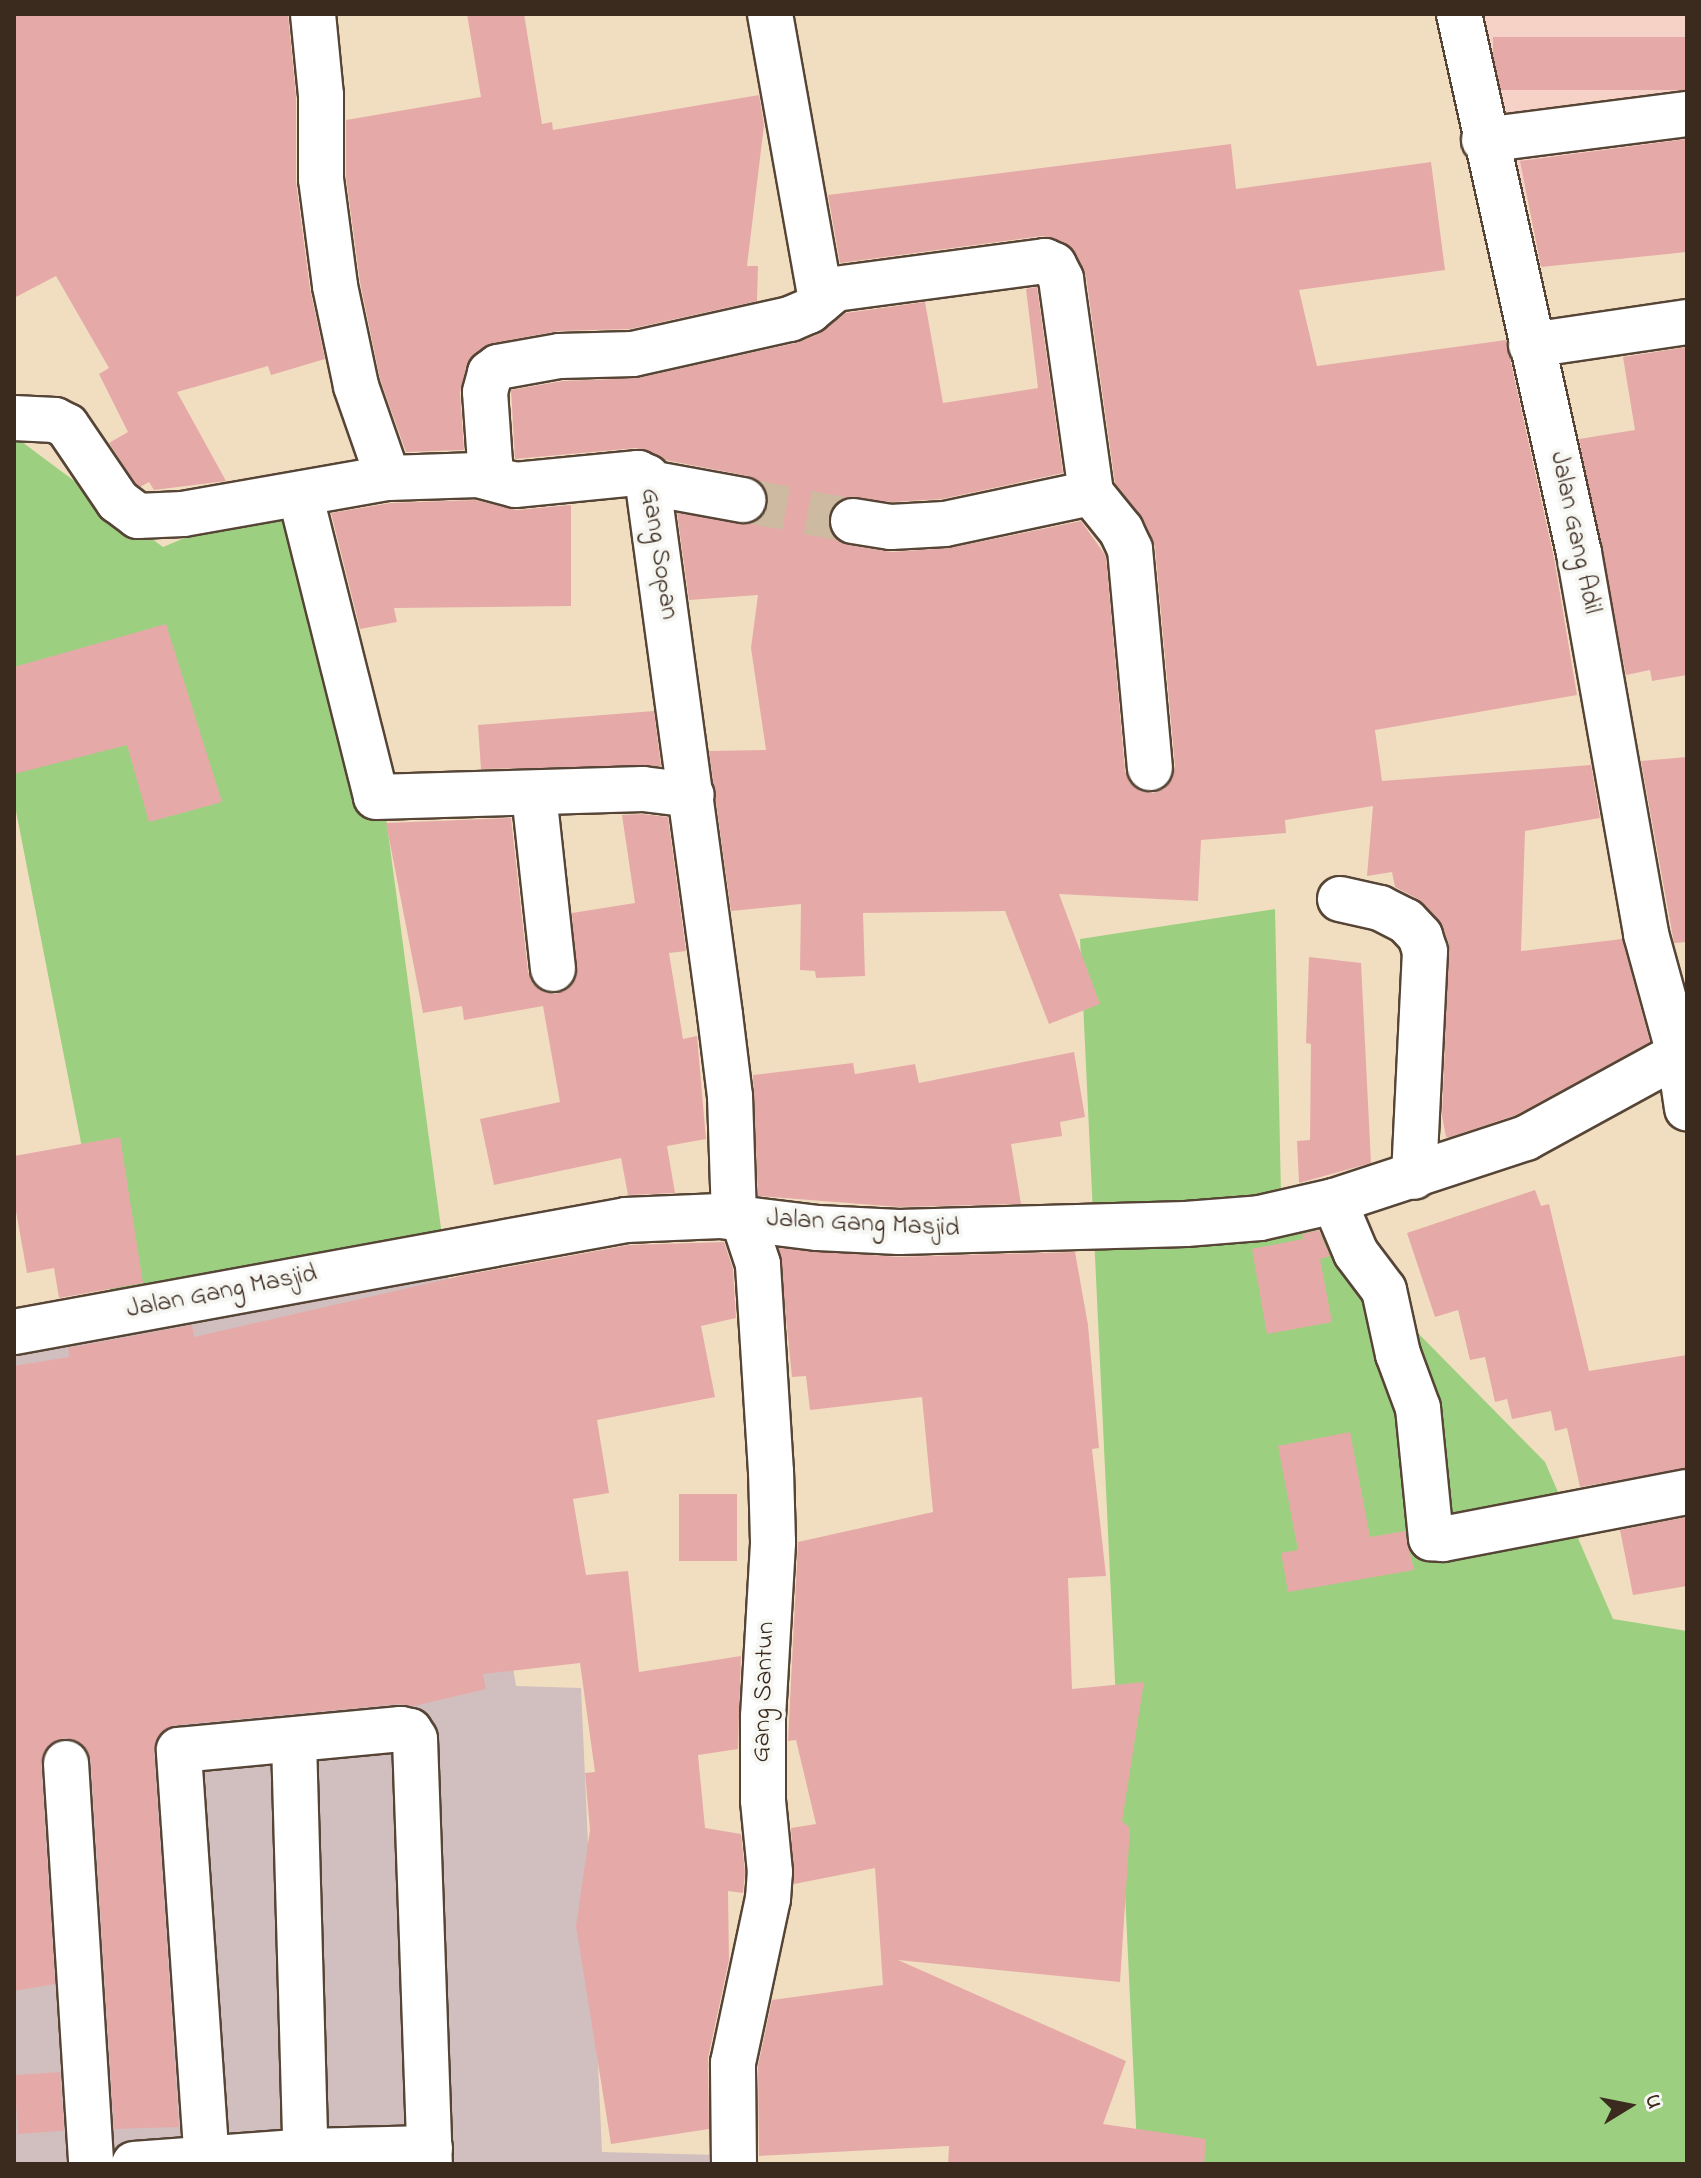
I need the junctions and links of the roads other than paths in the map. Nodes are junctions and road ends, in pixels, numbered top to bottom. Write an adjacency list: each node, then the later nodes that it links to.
1 (313, 14): 11 (street)
2 (770, 14): 6 (street)
3 (1459, 14): 5 (street, Jalan Gang Adil)
4 (1687, 114): 5 (street)
5 (1484, 140): 8 (street, Jalan Gang Adil)
6 (821, 300): 10 (street); 13 (street)
7 (1687, 322): 8 (street)
8 (1531, 345): 22 (street, Jalan Gang Adil)
9 (14, 418): 14 (street, Gang Sopan)
10 (478, 475): 11 (street, Gang Sopan); 12 (street, Gang Sopan)
11 (388, 478): 14 (street, Gang Sopan)
12 (650, 483): 15 (street); 19 (street, Gang Sopan)
13 (1091, 493): 16 (street); 17 (street)
14 (300, 494): 18 (street)
15 (743, 500)
16 (853, 521)
17 (1150, 768)
18 (534, 794): 19 (street); 21 (street)
19 (692, 795): 26 (street, Gang Sopan)
20 (1340, 899): 24 (street)
21 (553, 969)
22 (1683, 1052): 23 (street, Jalan Gang Adil); 24 (street, Jalan Gang Masjid)
23 (1687, 1108)
24 (1414, 1177): 25 (street, Jalan Gang Masjid)
25 (1334, 1201): 26 (street, Jalan Gang Masjid); 28 (street)
26 (739, 1219): 27 (street, Jalan Gang Masjid); 36 (street, Gang Santun)
27 (14, 1332)
28 (1687, 1492)
29 (294, 1741): 31 (street); 32 (street); 33 (street)
30 (66, 1763): 34 (street)
31 (430, 2156): 32 (street)
32 (306, 2158): 33 (street)
33 (207, 2161): 35 (street)
34 (91, 2164)
35 (134, 2164)
36 (734, 2164)

